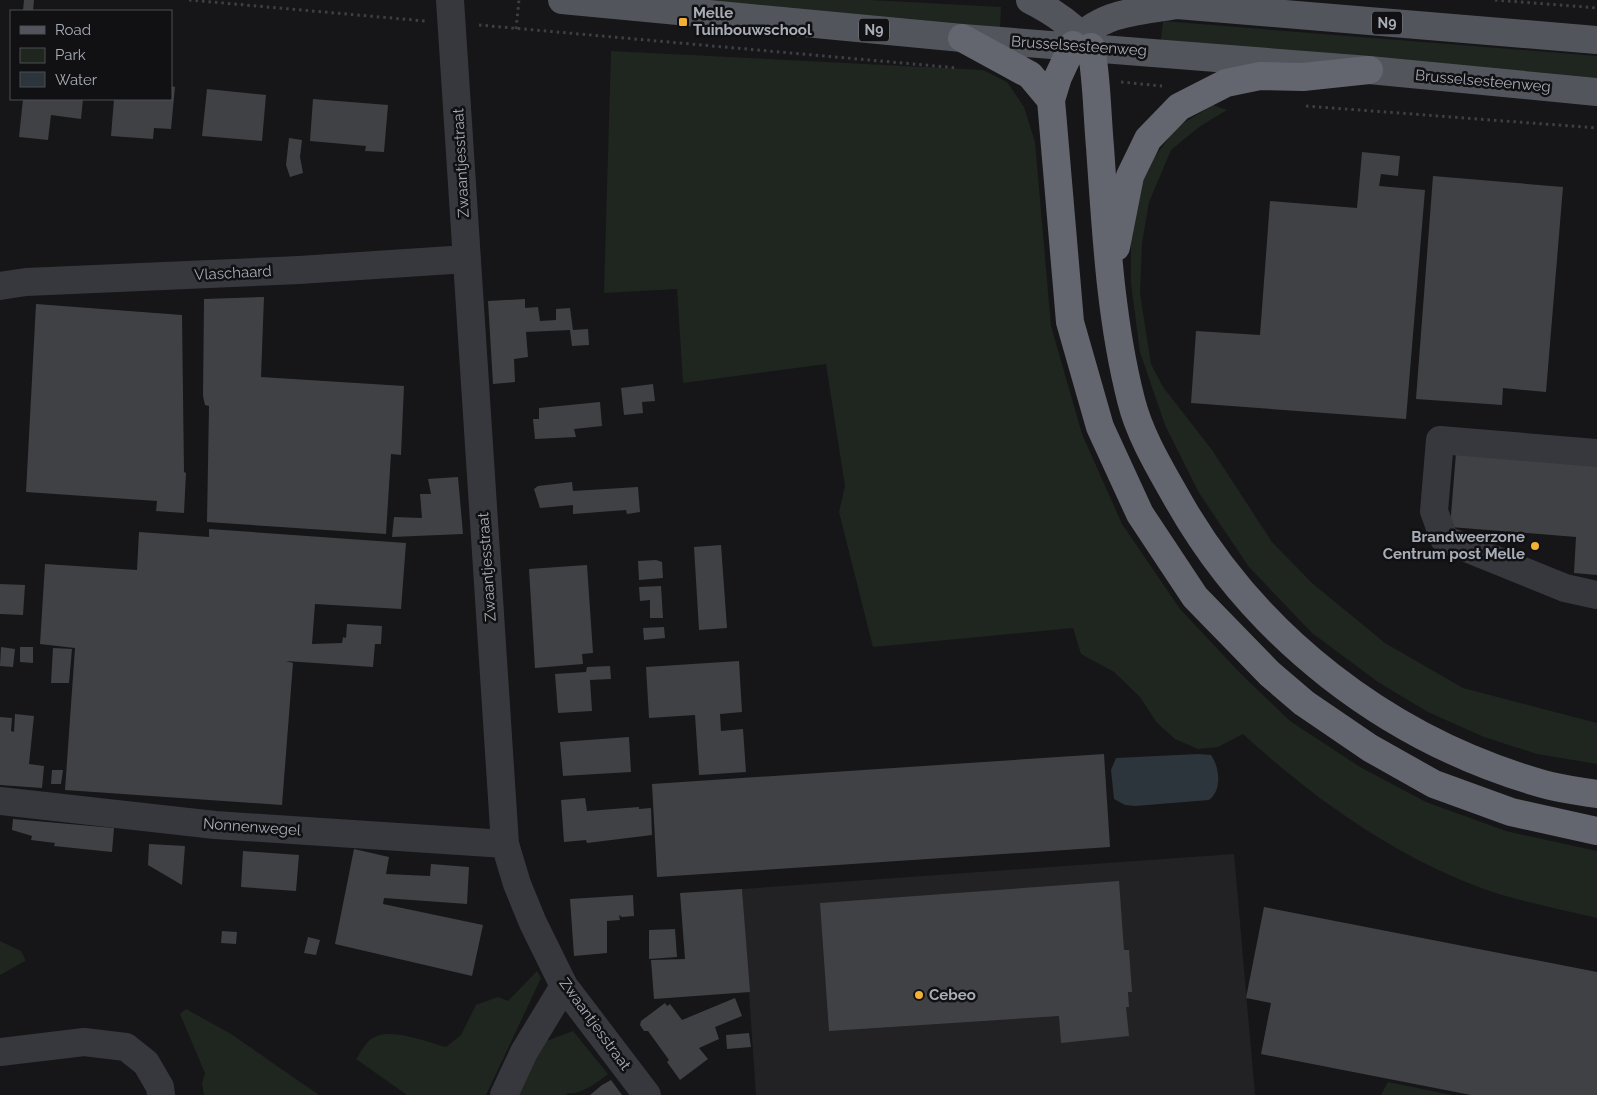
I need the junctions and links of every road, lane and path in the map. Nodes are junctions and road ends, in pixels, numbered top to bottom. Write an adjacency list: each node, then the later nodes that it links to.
1 (189, 0): 10 (path)
2 (519, 0): 11 (path)
3 (562, 0): 4 (main road, Brusselsesteenweg / N9)
4 (568, 0): 12 (main road, Brusselsesteenweg / N9)
5 (1030, 0): 14 (main road)
6 (1149, 0): 8 (main road, N9)
7 (1495, 0): 9 (path)
8 (1177, 5): 13 (main road, N9); 14 (main road)
9 (1597, 8)
10 (451, 12): 11 (path); 23 (street, Zwaantjesstraat)
11 (516, 29): 15 (path)
12 (962, 38): 14 (main road, Brusselsesteenweg / N9); 20 (highway)
13 (1597, 40)
14 (1082, 42): 16 (main road, Brusselsesteenweg / N9); 17 (highway); 20 (highway)
15 (961, 68)
16 (1369, 70): 18 (main road, Brusselsesteenweg / N9); 19 (highway)
17 (1095, 80): 19 (path); 24 (highway)
18 (1597, 92)
19 (1203, 93): 24 (highway)
20 (1051, 100): 30 (highway)
21 (1302, 105): 22 (path)
22 (1597, 128)
23 (467, 259): 25 (street, Vlaschaard); 31 (street, Zwaantjesstraat)
24 (1109, 283): 28 (highway)
25 (0, 286)
26 (1597, 453): 27 (street)
27 (1597, 595)
28 (1597, 794)
29 (0, 801): 31 (street, Nonnenwegel)
30 (1597, 831)
31 (506, 844): 32 (street, Zwaantjesstraat)
32 (564, 986): 35 (street); 36 (street, Zwaantjesstraat)
33 (0, 1052): 34 (street)
34 (161, 1095)
35 (504, 1095)
36 (647, 1095)

